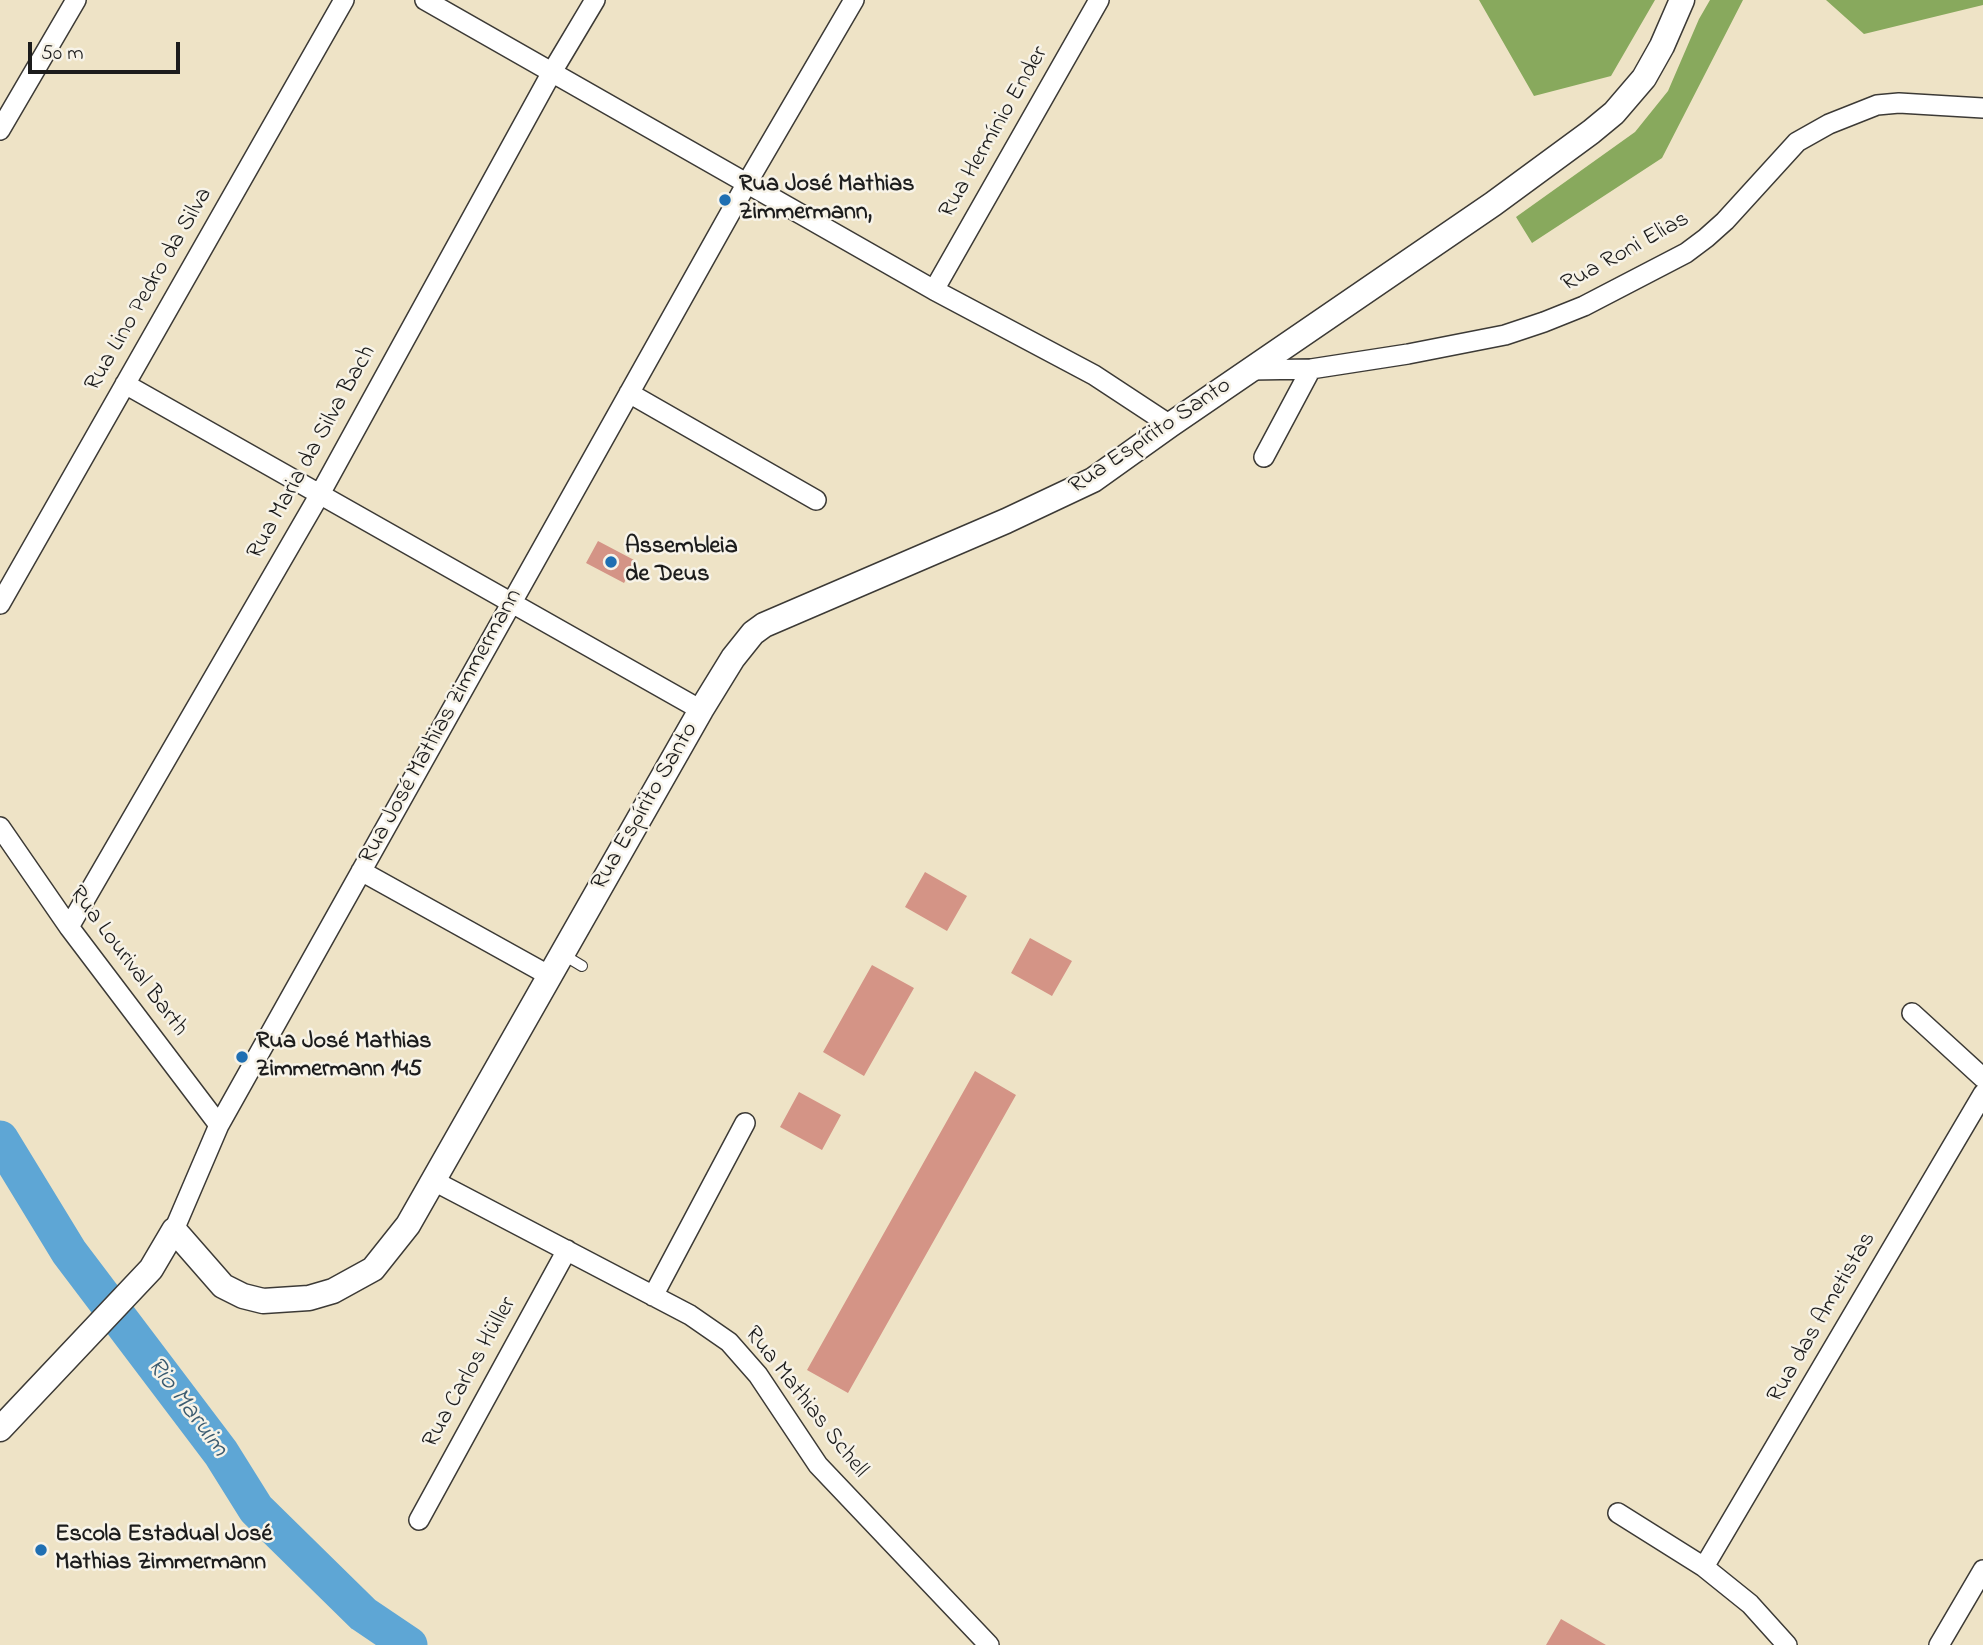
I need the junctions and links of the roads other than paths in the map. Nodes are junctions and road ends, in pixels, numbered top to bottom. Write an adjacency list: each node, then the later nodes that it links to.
1 (76, 0): 10 (street)
2 (344, 0): 15 (street, Rua Lino Pedro da Silva)
3 (425, 0): 8 (street)
4 (595, 0): 8 (street, Rua Maria da Silva Bach)
5 (854, 0): 11 (street, Rua José Mathias Zimmermann)
6 (1099, 0): 12 (street, Rua Hermínio Ender)
7 (1682, 0): 14 (street, Rua Espírito Santo)
8 (552, 72): 11 (street); 19 (street, Rua Maria da Silva Bach)
9 (1983, 108): 13 (street, Rua Roni Elias)
10 (0, 130)
11 (747, 183): 12 (street); 16 (street, Rua José Mathias Zimmermann)
12 (934, 290): 17 (street)
13 (1311, 369): 14 (street, Rua Roni Elias); 18 (street)
14 (1250, 370): 17 (street, Rua Espírito Santo)
15 (125, 384): 19 (street); 22 (street, Rua Lino Pedro da Silva)
16 (629, 393): 20 (street); 21 (street, Rua José Mathias Zimmermann)
17 (1170, 425): 23 (street, Rua Espírito Santo)
18 (1264, 457)
19 (320, 494): 21 (street); 26 (street, Rua Maria da Silva Bach)
20 (816, 500)
21 (511, 603): 23 (street); 25 (street, Rua José Mathias Zimmermann)
22 (0, 604)
23 (701, 710): 27 (street, Rua Espírito Santo)
24 (0, 827): 26 (street, Rua Lourival Barth)
25 (361, 871): 27 (street); 32 (street, Rua José Mathias Zimmermann)
26 (69, 928): 32 (street, Rua Lourival Barth)
27 (550, 976): 33 (street, Rua Espírito Santo)
28 (1912, 1013): 29 (street)
29 (1983, 1078)
30 (1983, 1094): 40 (street, Rua das Ametistas)
31 (745, 1123): 36 (street)
32 (219, 1125): 34 (street, Rua José Mathias Zimmermann)
33 (435, 1181): 34 (street, Rua Espírito Santo); 35 (street, Rua Mathias Schell)
34 (174, 1230): 37 (street, Rua José Mathias Zimmermann)
35 (567, 1250): 36 (street, Rua Mathias Schell); 39 (street, Rua Carlos Hüller)
36 (653, 1296): 42 (street, Rua Mathias Schell)
37 (0, 1429)
38 (1618, 1513): 40 (street)
39 (419, 1520)
40 (1704, 1567): 43 (street)
41 (1983, 1570): 44 (street)
42 (989, 1645)
43 (1787, 1645)
44 (1939, 1645)

